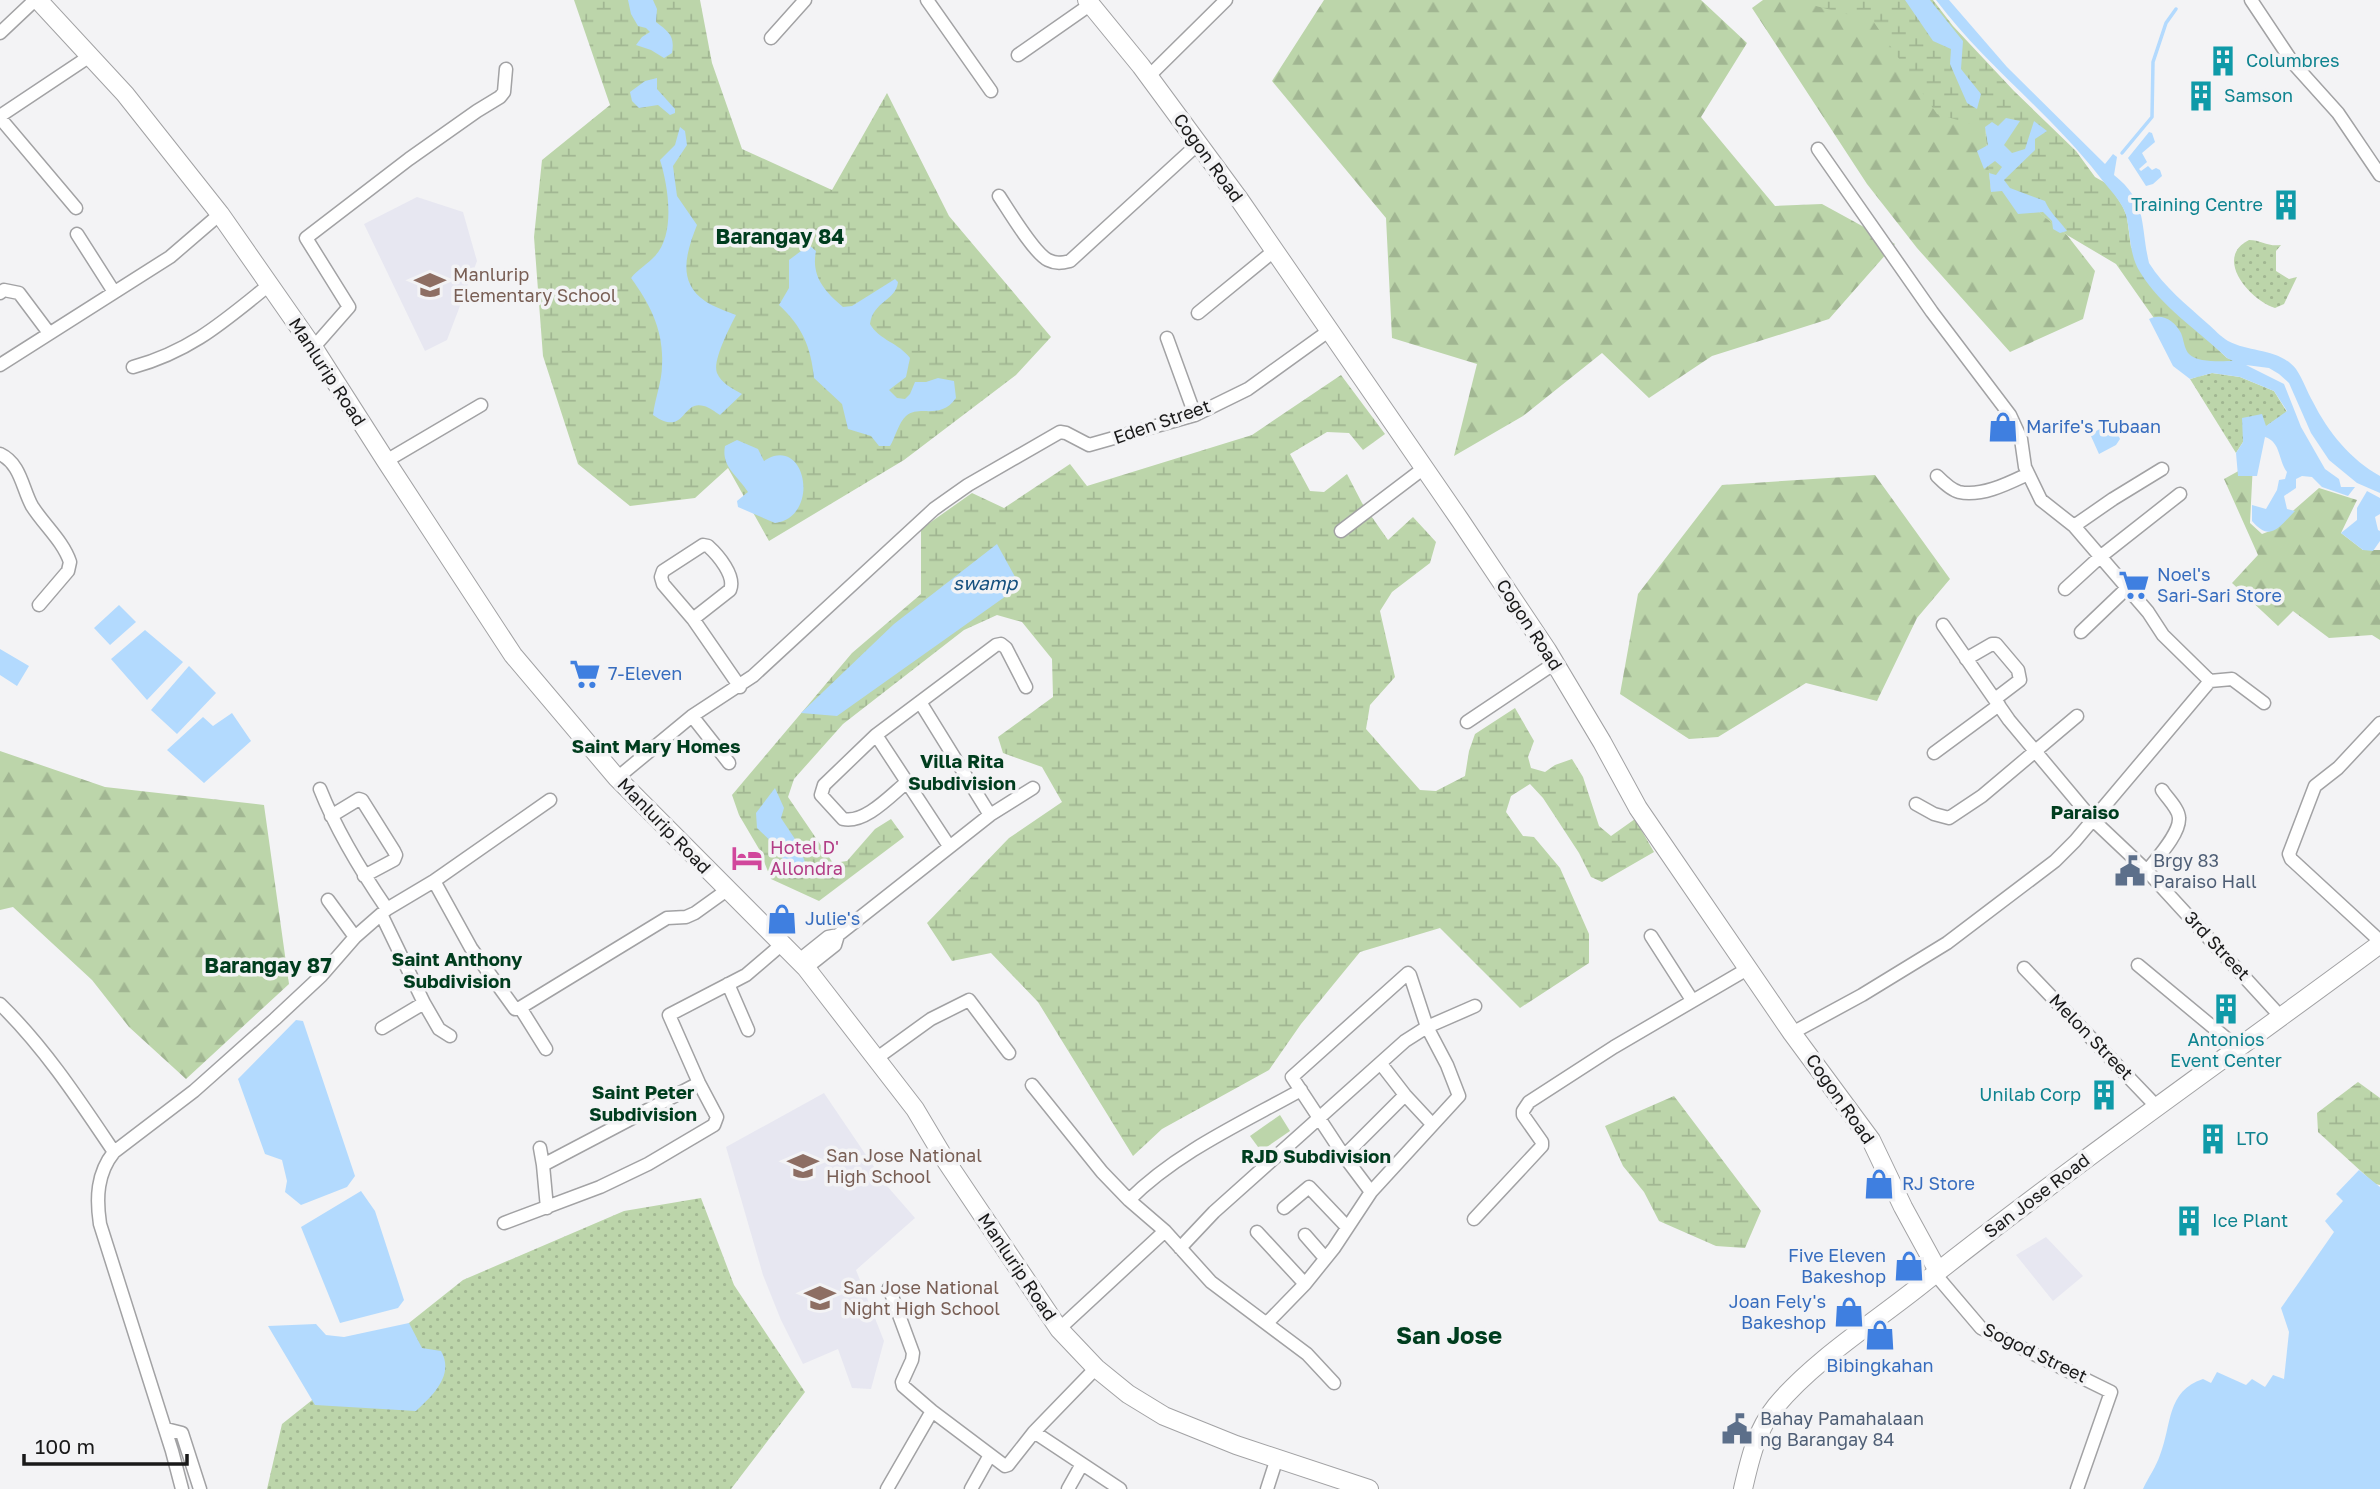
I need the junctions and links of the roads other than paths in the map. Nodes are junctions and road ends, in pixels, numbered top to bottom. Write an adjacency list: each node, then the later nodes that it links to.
1 (36, 0): 7 (street); 10 (main road, Manlurip Road)
2 (805, 0): 8 (street)
3 (927, 0): 13 (street)
4 (1226, 0): 12 (street)
5 (2251, 0): 17 (street)
6 (1089, 2): 9 (street); 12 (main road, Cogon Road)
7 (0, 33)
8 (771, 38)
9 (1018, 55)
10 (90, 56): 14 (street); 20 (main road, Manlurip Road)
11 (506, 69): 30 (street)
12 (1149, 76): 15 (main road, Cogon Road)
13 (991, 91)
14 (0, 117): 19 (street)
15 (1198, 144): 18 (street); 22 (main road, Cogon Road)
16 (1818, 149): 39 (street)
17 (2380, 175)
18 (999, 196)
19 (76, 208)
20 (220, 214): 23 (main road, Manlurip Road); 24 (street)
21 (77, 234): 24 (street)
22 (1275, 250): 26 (street); 27 (main road, Cogon Road)
23 (269, 285): 30 (main road, Manlurip Road); 32 (street)
24 (114, 292): 28 (street)
25 (0, 293): 28 (street)
26 (1198, 313)
27 (1330, 330): 34 (street, Eden Street); 37 (main road, Cogon Road)
28 (49, 333): 31 (street)
29 (1167, 338): 34 (street)
30 (313, 348): 36 (main road, Manlurip Road)
31 (0, 365)
32 (133, 367)
33 (481, 405): 36 (street)
34 (1195, 415): 54 (street, Eden Street)
35 (0, 454): 47 (street)
36 (386, 461): 67 (main road, Manlurip Road)
37 (1424, 468): 43 (street); 52 (main road, Cogon Road)
38 (2162, 469): 42 (street)
39 (2028, 474): 40 (street); 42 (street)
40 (1937, 476)
41 (2180, 494): 44 (street)
42 (2074, 526): 44 (street)
43 (1340, 531)
44 (2100, 557): 45 (street); 46 (street)
45 (2127, 588): 50 (street); 53 (street)
46 (2065, 589)
47 (39, 605)
48 (693, 619): 48 (street); 54 (street)
49 (1943, 625): 51 (street, 3rd Street)
50 (2081, 632)
51 (1966, 659): 57 (street, 3rd Street); 57 (street)
52 (1555, 663): 61 (street); 90 (main road, Cogon Road)
53 (2210, 681): 58 (street); 76 (street)
54 (740, 687): 59 (street)
55 (1026, 687): 56 (street)
56 (920, 702): 63 (street); 74 (street)
57 (1997, 702): 64 (street, 3rd Street); 65 (street)
58 (2264, 703)
59 (692, 716): 66 (street); 67 (street)
60 (2077, 716): 64 (street)
61 (1466, 722)
62 (2380, 723): 86 (street)
63 (876, 735): 68 (street); 68 (street)
64 (2036, 752): 73 (street); 76 (street, 3rd Street)
65 (1934, 753)
66 (729, 763)
67 (617, 778): 81 (main road, Manlurip Road)
68 (907, 782): 77 (street)
69 (1033, 788): 74 (street)
70 (320, 789): 75 (street)
71 (2162, 790): 78 (street)
72 (550, 800): 80 (street)
73 (1916, 804)
74 (990, 815): 77 (street)
75 (331, 816): 79 (street); 79 (street)
76 (2092, 819): 78 (street, 3rd Street); 102 (street)
77 (949, 846): 88 (street)
78 (2147, 871): 98 (street, 3rd Street)
79 (364, 876): 83 (street)
80 (434, 881): 83 (street); 97 (street)
81 (727, 890): 87 (main road, Manlurip Road); 97 (street)
82 (328, 900): 85 (street)
83 (384, 912): 85 (street); 94 (street)
84 (1651, 936): 93 (street)
85 (355, 937): 117 (street)
86 (2380, 943): 98 (main road, San Jose Road)
87 (782, 945): 88 (main road, Manlurip Road); 92 (street)
88 (802, 965): 107 (main road, Manlurip Road)
89 (2138, 965): 104 (street)
90 (1749, 968): 93 (street); 102 (main road, Cogon Road)
91 (2025, 968): 113 (street, Melon Street)
92 (728, 984): 101 (street); 109 (street)
93 (1692, 1000): 124 (street)
94 (424, 1003): 100 (street); 103 (street)
95 (0, 1004): 117 (street)
96 (1475, 1006): 99 (street)
97 (521, 1009): 105 (street)
98 (2281, 1017): 104 (main road, San Jose Road)
99 (1427, 1027): 108 (street); 111 (street); 115 (street)
100 (382, 1028)
101 (748, 1030)
102 (1792, 1033): 132 (main road, Cogon Road)
103 (450, 1035)
104 (2238, 1048): 113 (main road, San Jose Road)
105 (546, 1049)
106 (1009, 1053): 107 (street)
107 (877, 1058): 136 (main road, Manlurip Road)
108 (1381, 1064): 112 (street); 114 (street)
109 (699, 1083): 119 (street); 122 (street)
110 (1032, 1085): 121 (street)
111 (1301, 1090): 114 (street); 121 (street)
112 (1405, 1095): 115 (street); 118 (street)
113 (2157, 1107): 132 (main road, San Jose Road)
114 (1320, 1117): 118 (street); 130 (street)
115 (1432, 1124): 120 (street)
116 (540, 1147): 119 (street)
117 (114, 1152): 140 (street)
118 (1344, 1156): 120 (street)
119 (544, 1165): 122 (street)
120 (1371, 1192): 126 (street)
121 (1129, 1200): 127 (street)
122 (547, 1208): 125 (street)
123 (1284, 1208): 126 (street)
124 (1474, 1219)
125 (504, 1223)
126 (1347, 1227): 131 (street)
127 (1165, 1231): 130 (street); 136 (street)
128 (1256, 1232): 133 (street)
129 (1305, 1235): 131 (street)
130 (1180, 1248): 135 (street)
131 (1325, 1258): 133 (street)
132 (1937, 1273): 153 (main road, San Jose Road); 154 (street, Sogod Street)
133 (1305, 1284): 135 (street)
134 (889, 1289): 139 (street)
135 (1268, 1322): 138 (street)
136 (1059, 1329): 137 (main road, Manlurip Road)
137 (1096, 1368): 141 (street); 143 (main road, Manlurip Road)
138 (1334, 1383)
139 (932, 1412): 142 (street); 147 (street)
140 (166, 1429): 145 (street); 146 (street)
141 (1034, 1432): 142 (street); 144 (street)
142 (990, 1455): 148 (street)
143 (1277, 1458): 151 (street); 152 (main road, Manlurip Road)
144 (1082, 1464): 149 (street); 150 (street)
145 (182, 1489)
146 (200, 1489)
147 (887, 1489)
148 (971, 1489)
149 (1068, 1489)
150 (1120, 1489)
151 (1267, 1489)
152 (1369, 1489)
153 (1743, 1489)
154 (2077, 1489)

